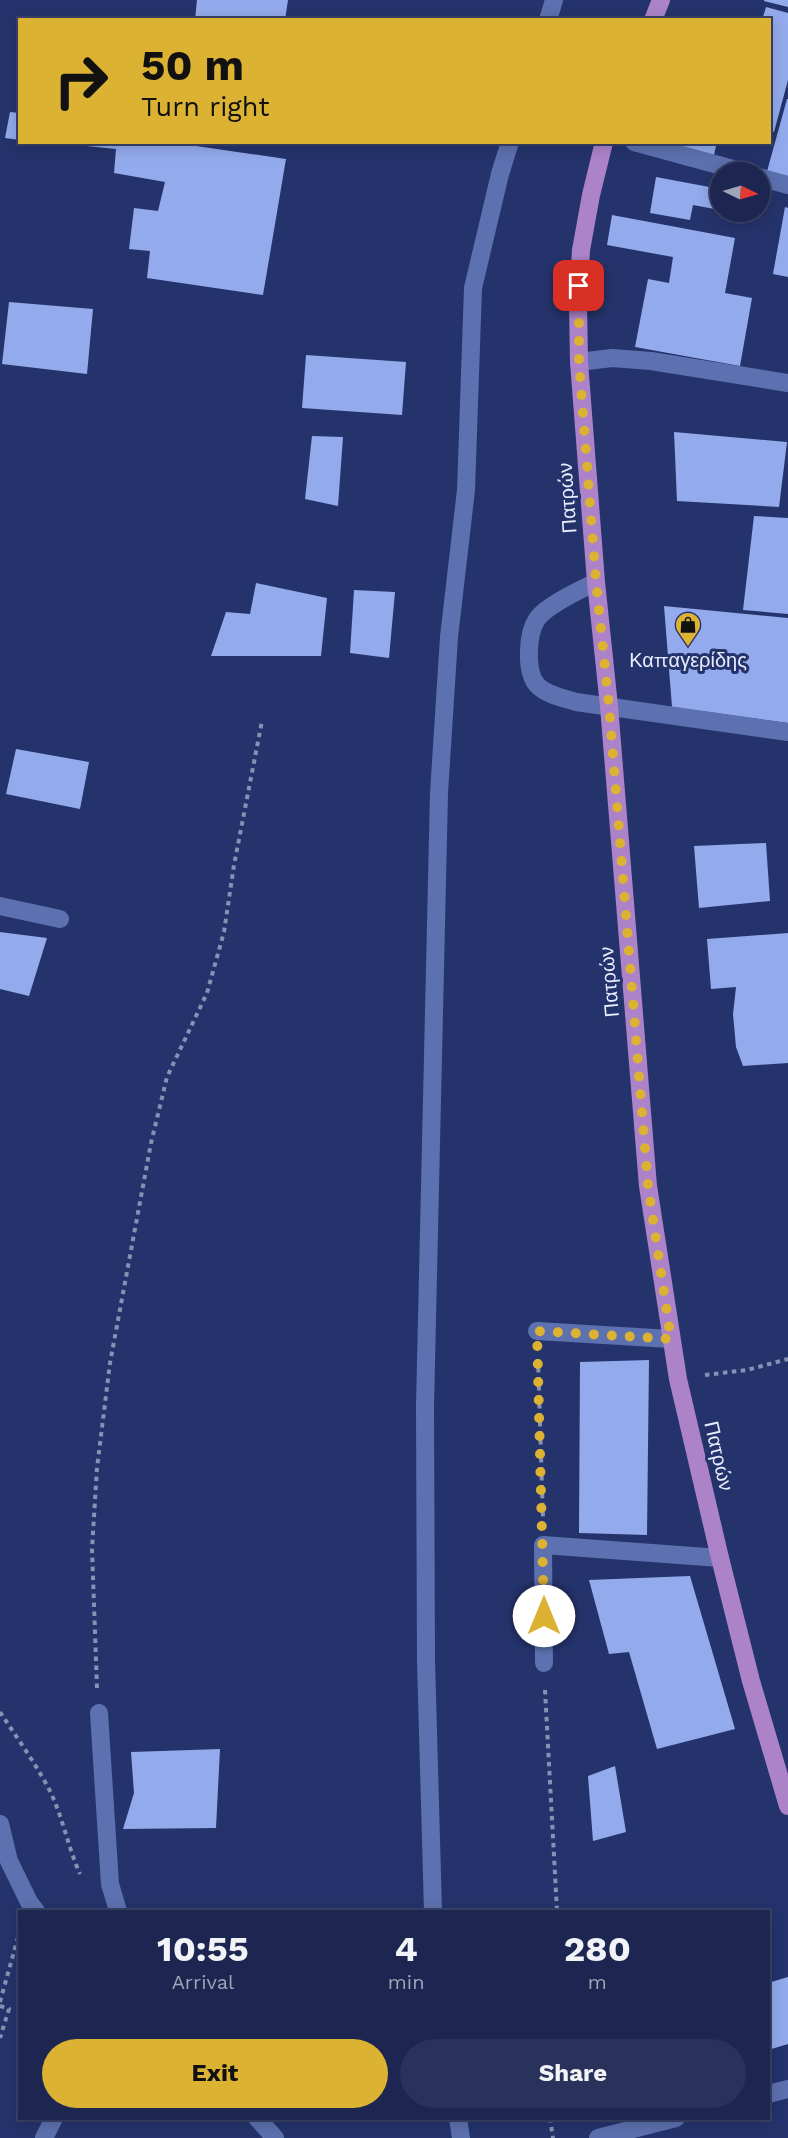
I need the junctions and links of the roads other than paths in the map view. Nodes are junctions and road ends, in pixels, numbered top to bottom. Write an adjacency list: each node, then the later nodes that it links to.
1 (554, 0): 3 (street)
2 (661, 0): 4 (main road)
3 (549, 18)
4 (654, 18)
5 (509, 144): 27 (street)
6 (604, 144): 11 (main road, Πατρών)
7 (641, 144): 8 (street)
8 (710, 163)
9 (770, 180): 10 (street)
10 (788, 184)
11 (579, 362): 12 (street); 13 (main road, Πατρών)
12 (788, 383)
13 (596, 582): 14 (main road, Πατρών); 14 (street)
14 (609, 706): 15 (street); 19 (main road, Πατρών)
15 (788, 732)
16 (0, 906): 17 (street)
17 (60, 919)
18 (537, 1331): 19 (street)
19 (671, 1339): 20 (main road, Πατρών)
20 (720, 1558): 21 (street); 23 (main road, Πατρών)
21 (544, 1663)
22 (99, 1713): 26 (street)
23 (788, 1806)
24 (0, 1824): 25 (street)
25 (35, 1910)
26 (118, 1910)
27 (433, 1910)
28 (788, 2089): 29 (street)
29 (770, 2094)
30 (53, 2120): 34 (street)
31 (259, 2120): 35 (street)
32 (458, 2120): 36 (street)
33 (668, 2120): 37 (street)
34 (44, 2138)
35 (275, 2138)
36 (461, 2138)
37 (598, 2138)

